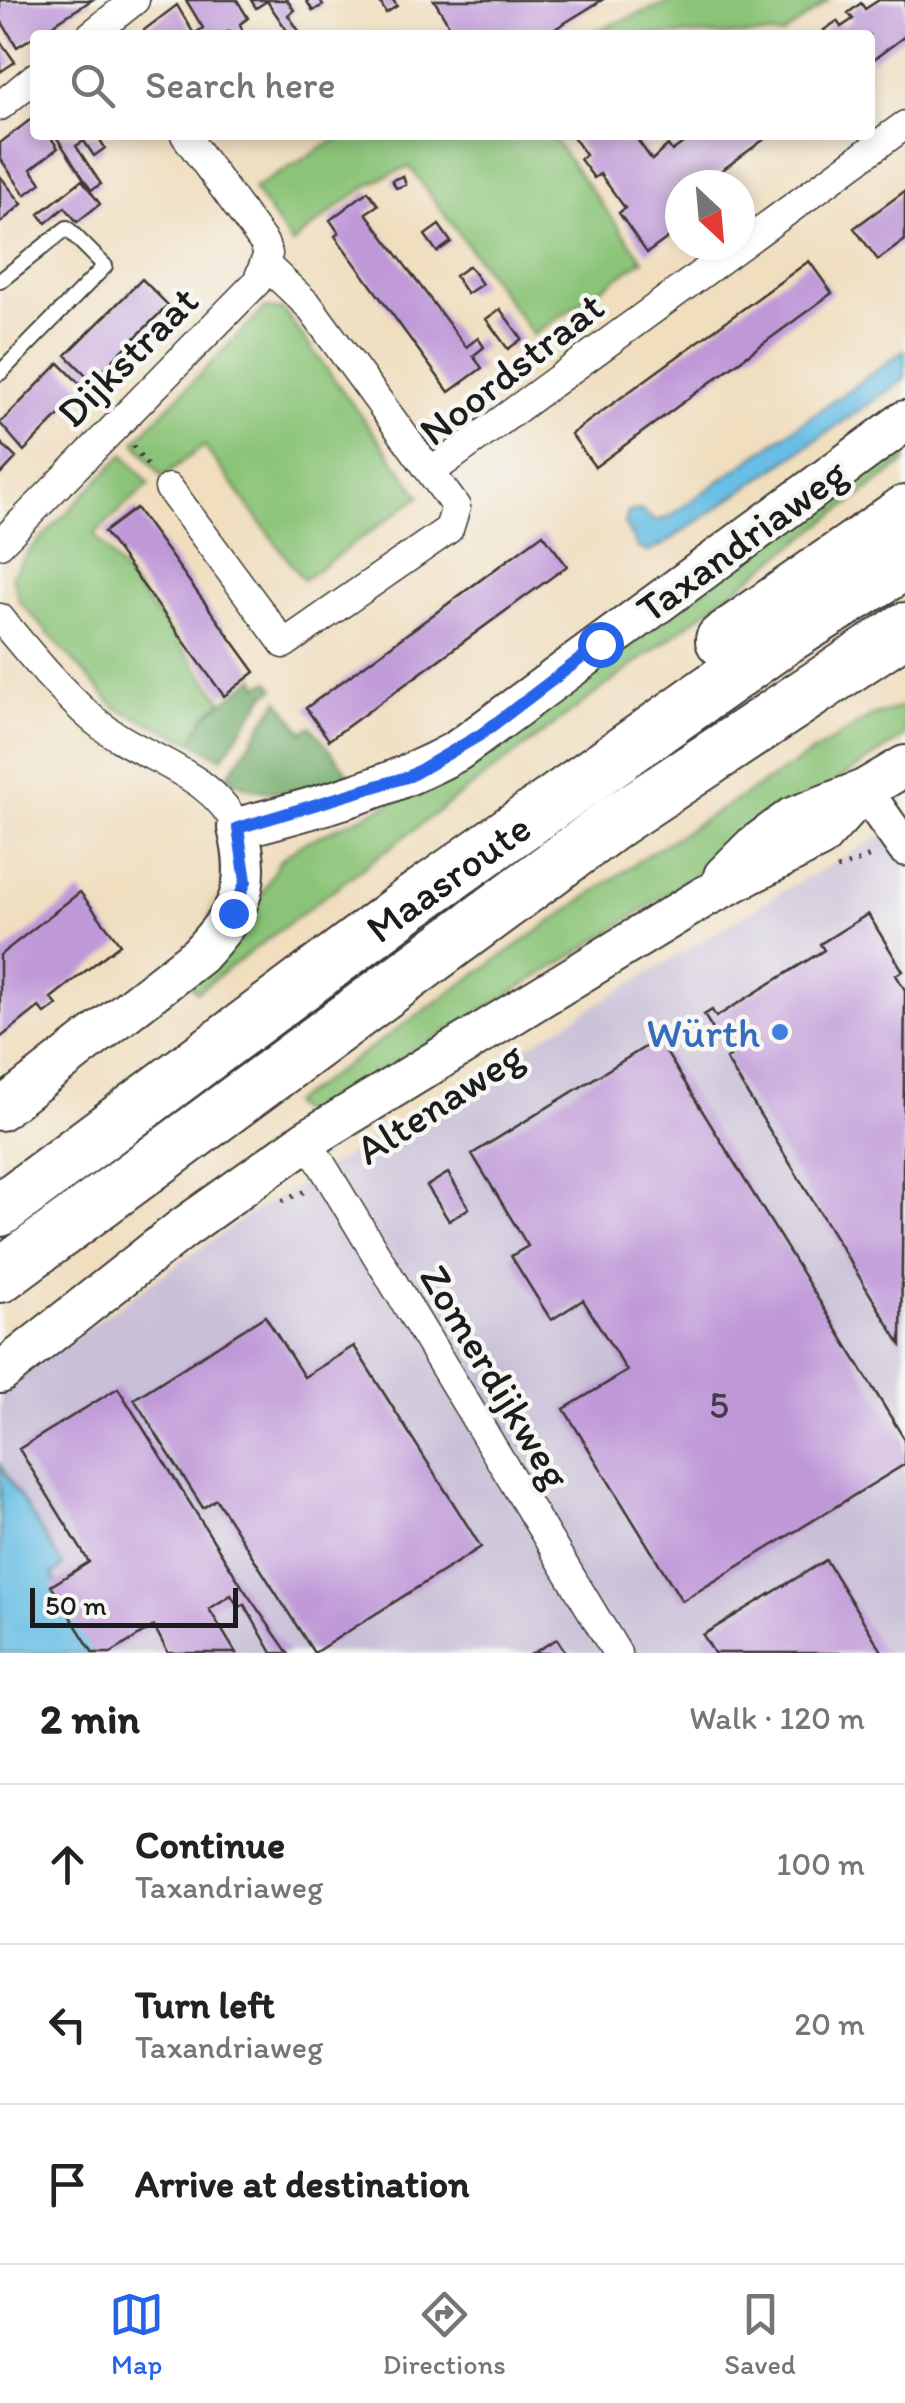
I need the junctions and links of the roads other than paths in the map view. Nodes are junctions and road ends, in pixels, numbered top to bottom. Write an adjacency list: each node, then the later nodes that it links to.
1 (135, 0): 2 (street)
2 (104, 30)
3 (30, 81): 4 (street)
4 (0, 106)
5 (905, 125): 11 (street, Noordstraat)
6 (189, 140): 7 (street)
7 (266, 265): 11 (street); 14 (street, Dijkstraat)
8 (0, 281): 9 (lane)
9 (0, 373)
10 (905, 421): 19 (main road, Taxandriaweg)
11 (431, 472): 12 (street, Noordstraat)
12 (169, 488)
13 (905, 512): 21 (highway)
14 (0, 544)
15 (905, 563): 21 (highway, Maasroute)
16 (0, 618): 19 (street)
17 (905, 629): 25 (highway, Maasroute)
18 (892, 780): 20 (street); 23 (main road, Altenaweg)
19 (238, 828): 22 (main road)
20 (901, 844)
21 (408, 905): 24 (highway, Maasroute)
22 (0, 1110)
23 (307, 1140): 26 (main road, Altenaweg); 27 (street, Zomerdijkweg)
24 (0, 1210)
25 (0, 1276)
26 (0, 1373)
27 (616, 1653)

